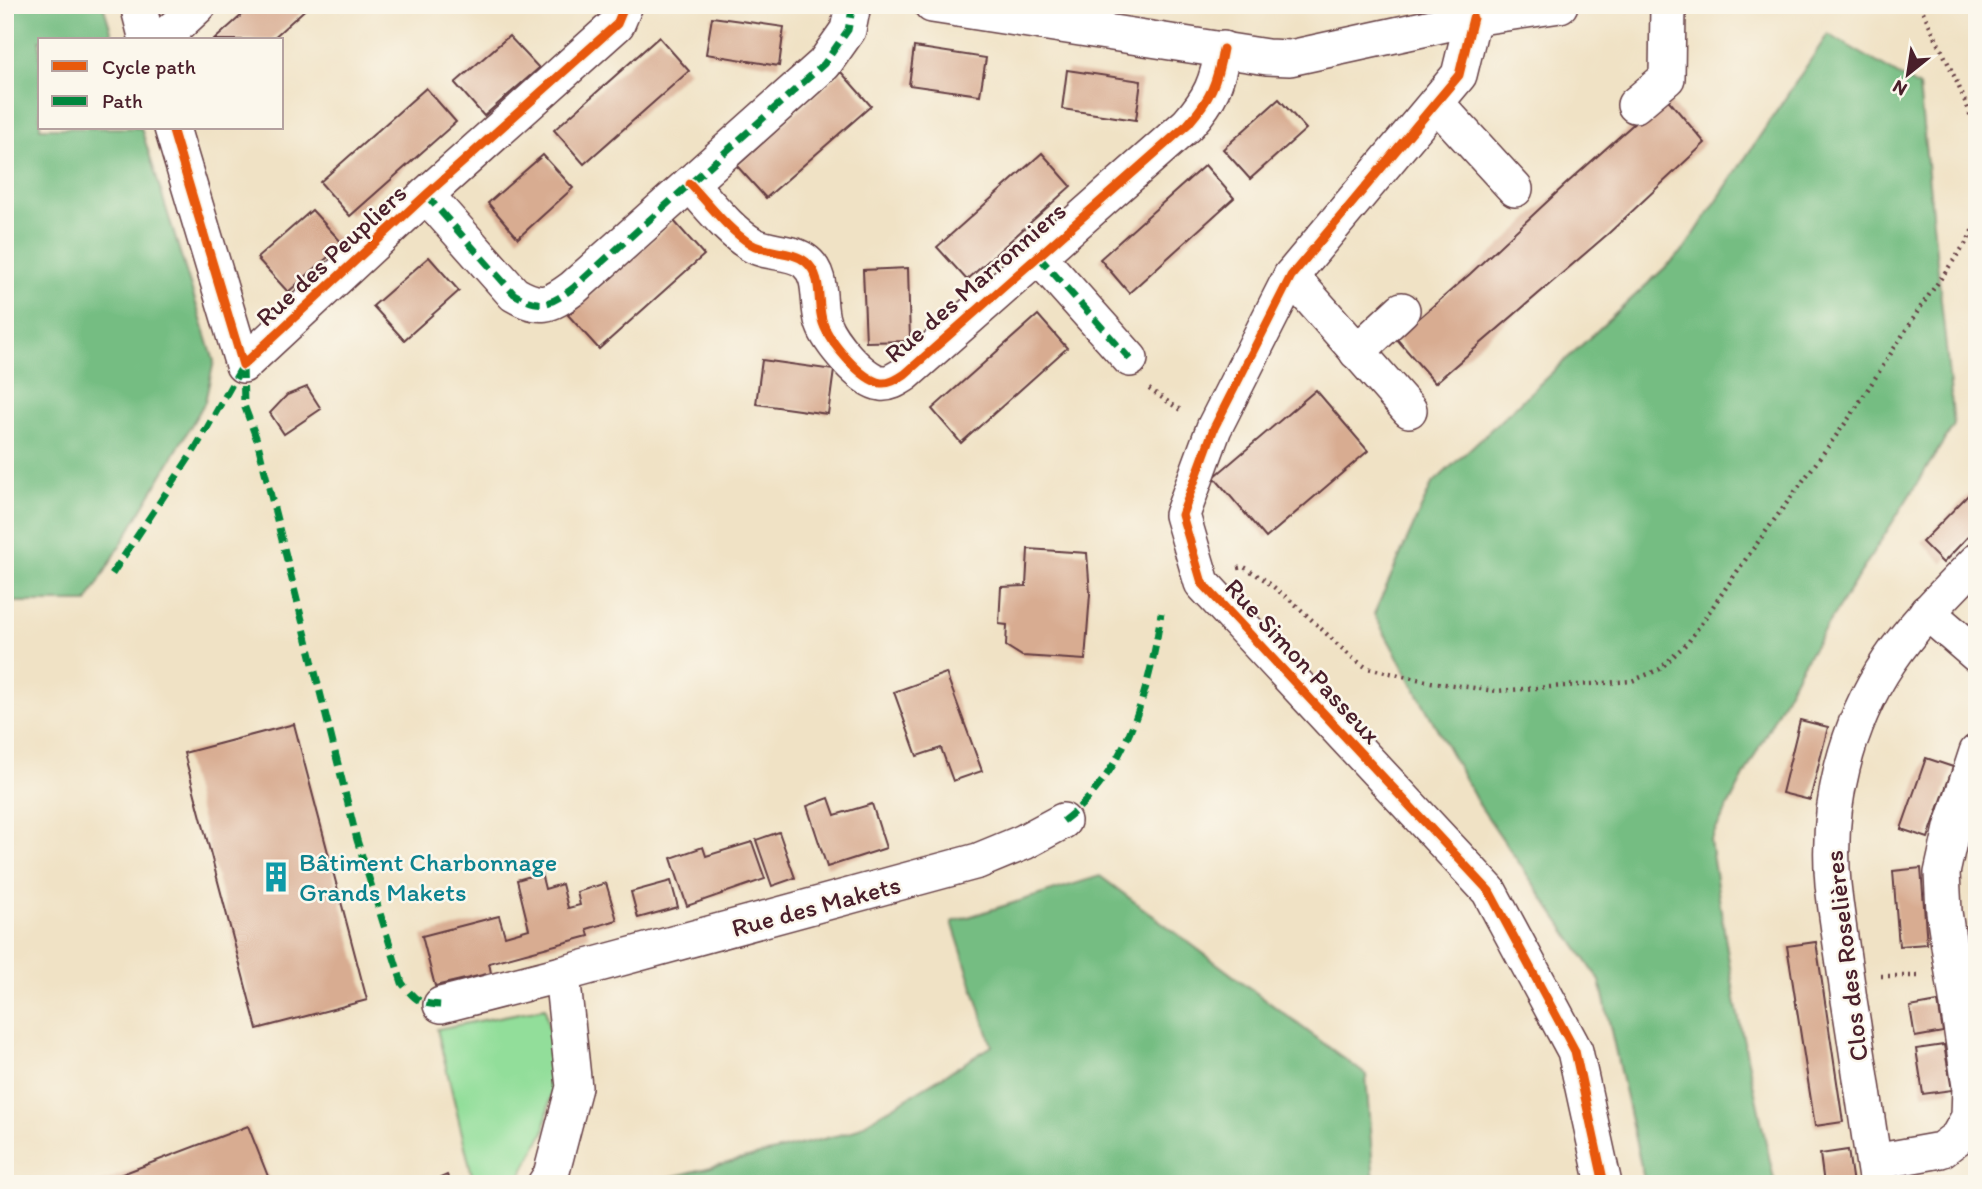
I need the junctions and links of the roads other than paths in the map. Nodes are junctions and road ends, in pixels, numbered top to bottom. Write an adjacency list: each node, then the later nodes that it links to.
1 (138, 5): 9 (street)
2 (199, 5): 10 (street)
3 (625, 5): 17 (street, Rue des Peupliers)
4 (853, 5): 15 (street)
5 (932, 5): 11 (street)
6 (1560, 5): 8 (street)
7 (1668, 5): 13 (street)
8 (1473, 18): 11 (street); 12 (street, Rue Simon Passeux)
9 (146, 38)
10 (163, 38)
11 (1223, 49): 18 (street, Rue des Marronniers)
12 (1436, 103): 16 (street); 19 (street, Rue Simon Passeux)
13 (1635, 105)
14 (173, 130): 17 (street, Rue des Peupliers)
15 (690, 184): 17 (street); 18 (street, Rue des Marronniers)
16 (1515, 189)
17 (426, 195)
18 (1038, 256): 22 (street, Rue des Marronniers)
19 (1291, 276): 21 (street); 33 (street, Rue Simon Passeux)
20 (1402, 310): 21 (street)
21 (1357, 352): 23 (street)
22 (1130, 359)
23 (1409, 410)
24 (1977, 561): 25 (street, Clos des Roselières)
25 (1927, 612): 26 (street); 31 (street, Clos des Roselières)
26 (1977, 655)
27 (1977, 752): 31 (street)
28 (1063, 821): 29 (street, Rue des Makets)
29 (562, 974): 30 (street, Rue des Makets); 32 (street)
30 (441, 1005)
31 (1875, 1173)
32 (545, 1184)
33 (1604, 1184)

